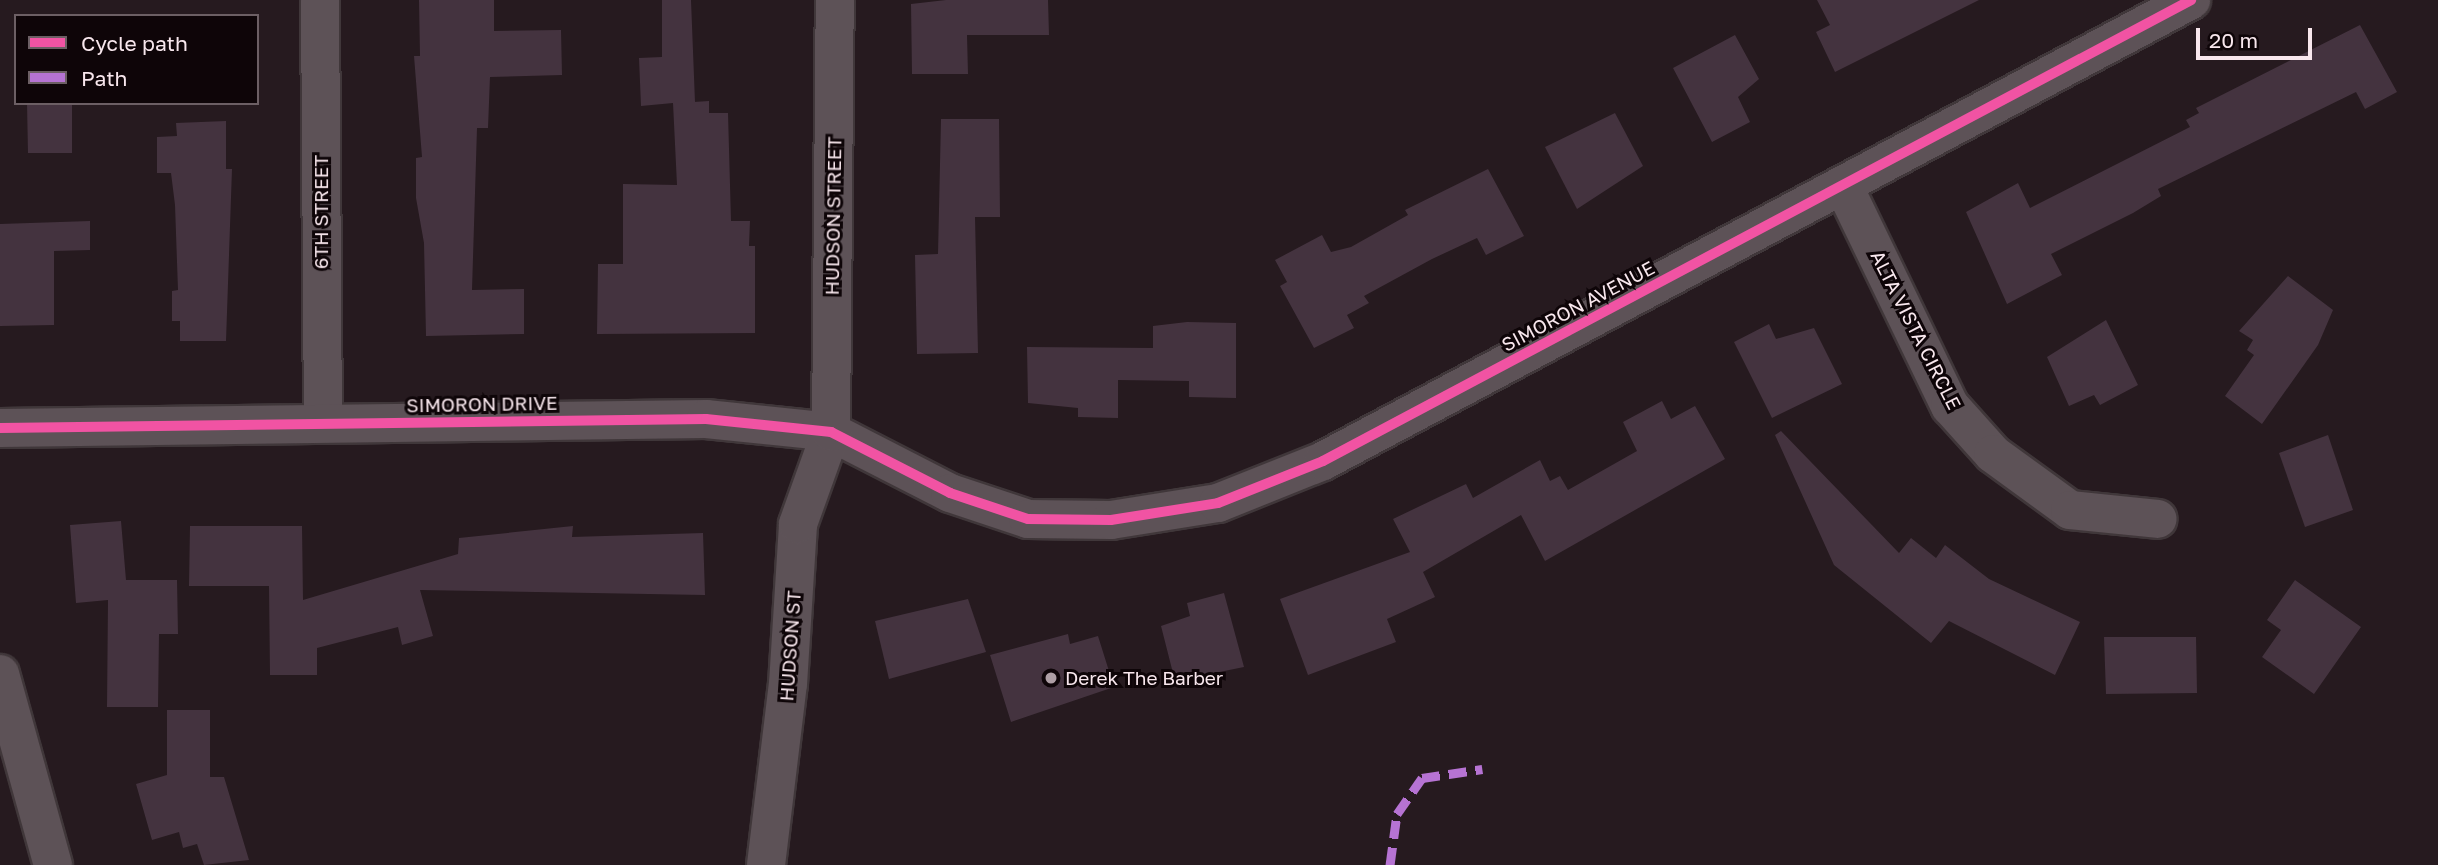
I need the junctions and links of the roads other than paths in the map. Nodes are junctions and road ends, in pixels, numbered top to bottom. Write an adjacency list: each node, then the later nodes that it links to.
1 (320, 0): 5 (street, 6TH STREET)
2 (835, 0): 7 (street, HUDSON STREET)
3 (2191, 0): 4 (street, SIMORON AVENUE)
4 (1843, 185): 8 (street, SIMORON AVENUE); 9 (street, ALTA VISTA CIRCLE)
5 (323, 424): 6 (street, SIMORON DRIVE); 7 (street, SIMORON DRIVE)
6 (0, 428)
7 (831, 432): 8 (street, SIMORON DRIVE); 12 (street, HUDSON ST)
8 (950, 494)
9 (2158, 519)
10 (0, 674): 11 (street)
11 (53, 865)
12 (766, 865)

